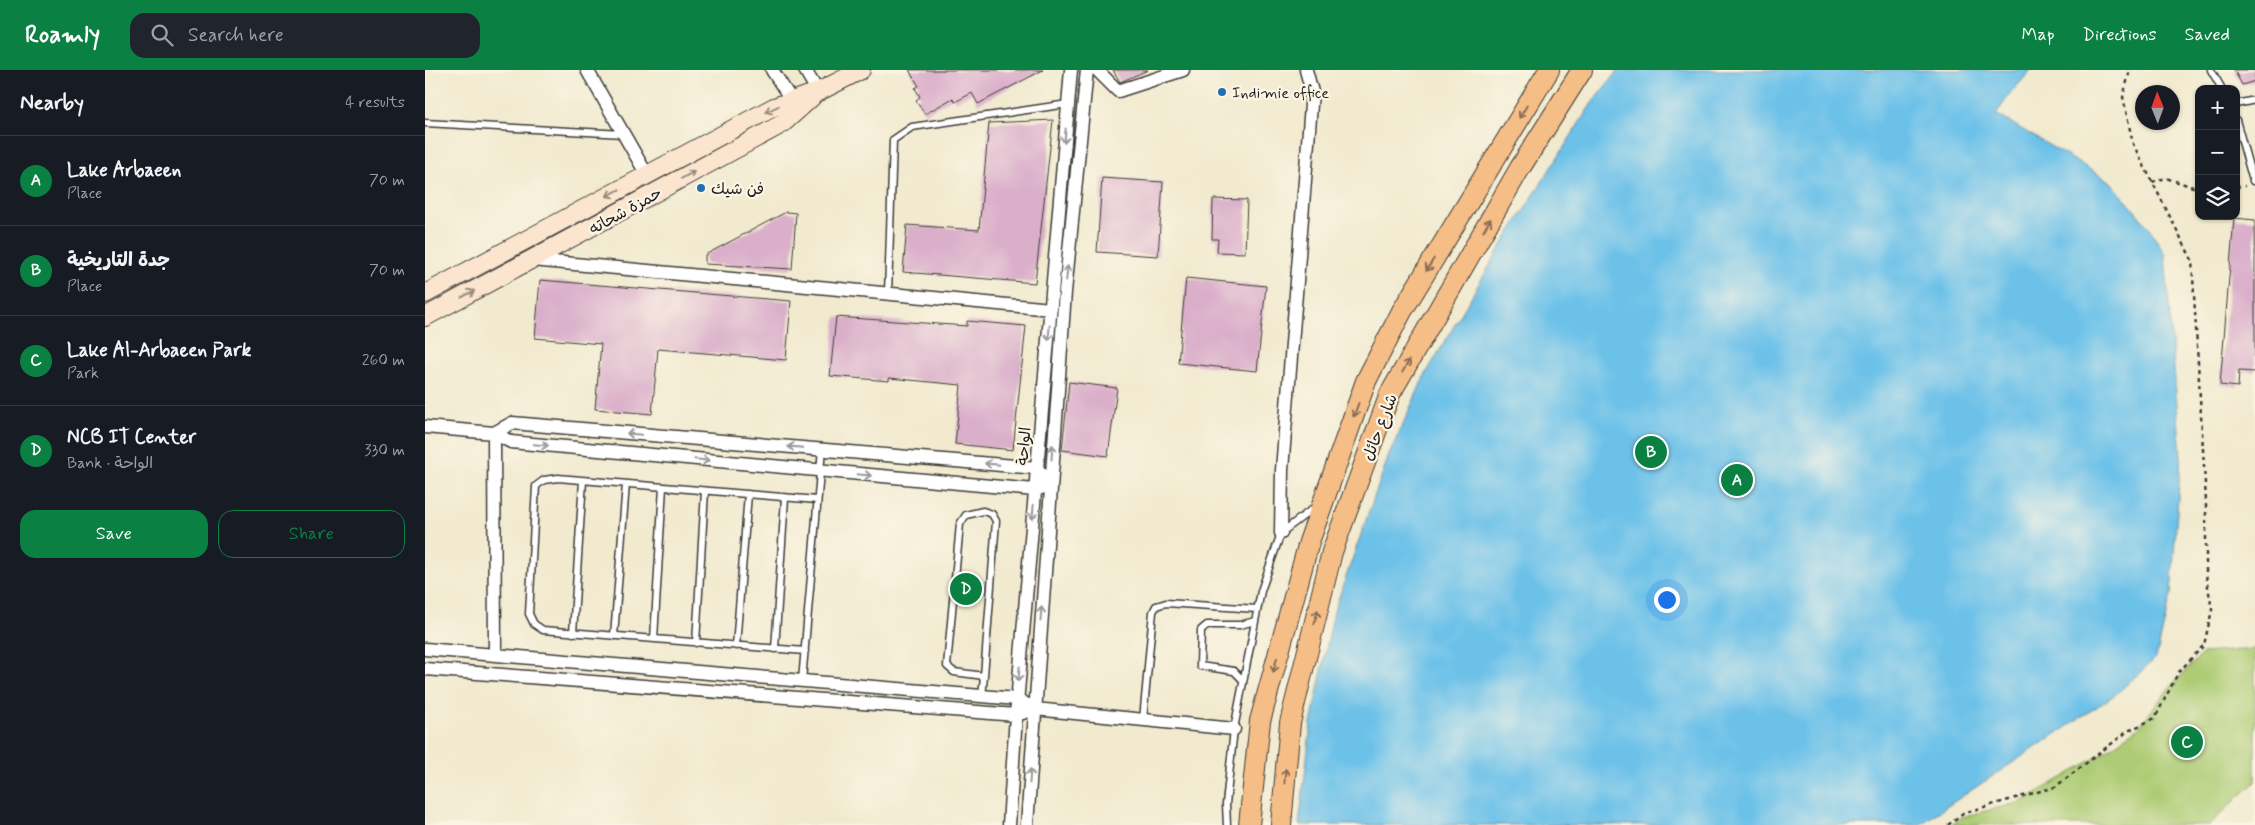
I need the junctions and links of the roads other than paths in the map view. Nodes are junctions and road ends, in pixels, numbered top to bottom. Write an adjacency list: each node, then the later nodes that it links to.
1 (587, 70): 21 (street)
2 (772, 70): 16 (street)
3 (805, 70): 14 (street)
4 (861, 70): 14 (main road, حمزة شحاته)
5 (1071, 70): 18 (street, الواحة)
6 (1087, 70): 36 (street, الواحة, one-way to 6)
7 (1097, 70): 8 (street)
8 (1183, 70)
9 (1306, 70): 44 (street)
10 (1549, 70): 43 (main road, شارع حائل, one-way to 43)
11 (1582, 70): 70 (main road, شارع حائل, one-way to 11)
12 (2211, 70): 13 (lane)
13 (2220, 85)
14 (818, 92): 16 (main road, حمزة شحاته); 24 (main road, حمزة شحاته, one-way to 14)
15 (2255, 100): 17 (lane)
16 (792, 101): 22 (main road, حمزة شحاته, one-way to 22)
17 (2240, 103)
18 (1068, 104): 26 (lane); 27 (street, الواحة, one-way to 27)
19 (425, 124): 21 (lane)
20 (2239, 130): 23 (lane)
21 (623, 134): 22 (street)
22 (647, 175): 25 (main road, حمزة شحاته, one-way to 25)
23 (2253, 181)
24 (532, 260): 26 (street); 28 (main road, حمزة شحاته, one-way to 24)
25 (425, 294)
26 (888, 294): 27 (street)
27 (1051, 309): 32 (street, الواحة, one-way to 32)
28 (425, 317)
29 (425, 427): 30 (street)
30 (494, 433): 31 (street, one-way to 30); 33 (street, one-way to 33); 55 (street)
31 (822, 449): 32 (street, one-way to 31); 33 (lane)
32 (1037, 468): 36 (street); 38 (street, الواحة)
33 (819, 471): 38 (street, one-way to 38); 42 (lane)
34 (583, 480): 35 (lane); 47 (lane); 47 (lane)
35 (626, 484): 37 (lane); 48 (lane)
36 (1050, 485): 38 (street); 62 (street, الواحة, one-way to 36)
37 (663, 487): 39 (lane); 49 (lane)
38 (1035, 490): 61 (street, الواحة, one-way to 61)
39 (705, 491): 40 (lane); 50 (lane)
40 (748, 494): 41 (lane); 51 (lane)
41 (785, 498): 42 (lane); 53 (lane)
42 (817, 500): 54 (lane)
43 (1324, 500): 44 (lane); 69 (main road, شارع حائل, one-way to 69)
44 (1281, 533): 45 (lane)
45 (1257, 609): 46 (lane); 64 (lane)
46 (1255, 621): 58 (lane); 58 (lane)
47 (573, 633): 48 (lane)
48 (615, 636): 49 (lane)
49 (654, 639): 50 (lane)
50 (696, 643): 51 (lane)
51 (736, 646): 53 (lane)
52 (425, 649): 55 (street)
53 (775, 649): 54 (lane)
54 (805, 652): 59 (lane)
55 (495, 655): 59 (street)
56 (425, 669): 63 (street)
57 (984, 676): 57 (lane); 60 (lane)
58 (1243, 680): 65 (lane)
59 (802, 681): 60 (street)
60 (982, 697): 61 (street)
61 (1017, 700): 62 (street); 63 (street, الواحة)
62 (1035, 709): 63 (street); 64 (street); 67 (street, الواحة, one-way to 62)
63 (1016, 715): 66 (street, الواحة)
64 (1143, 720): 65 (street)
65 (1234, 729): 68 (lane)
66 (1009, 825)
67 (1027, 825)
68 (1227, 825)
69 (1249, 825)
70 (1281, 825)

